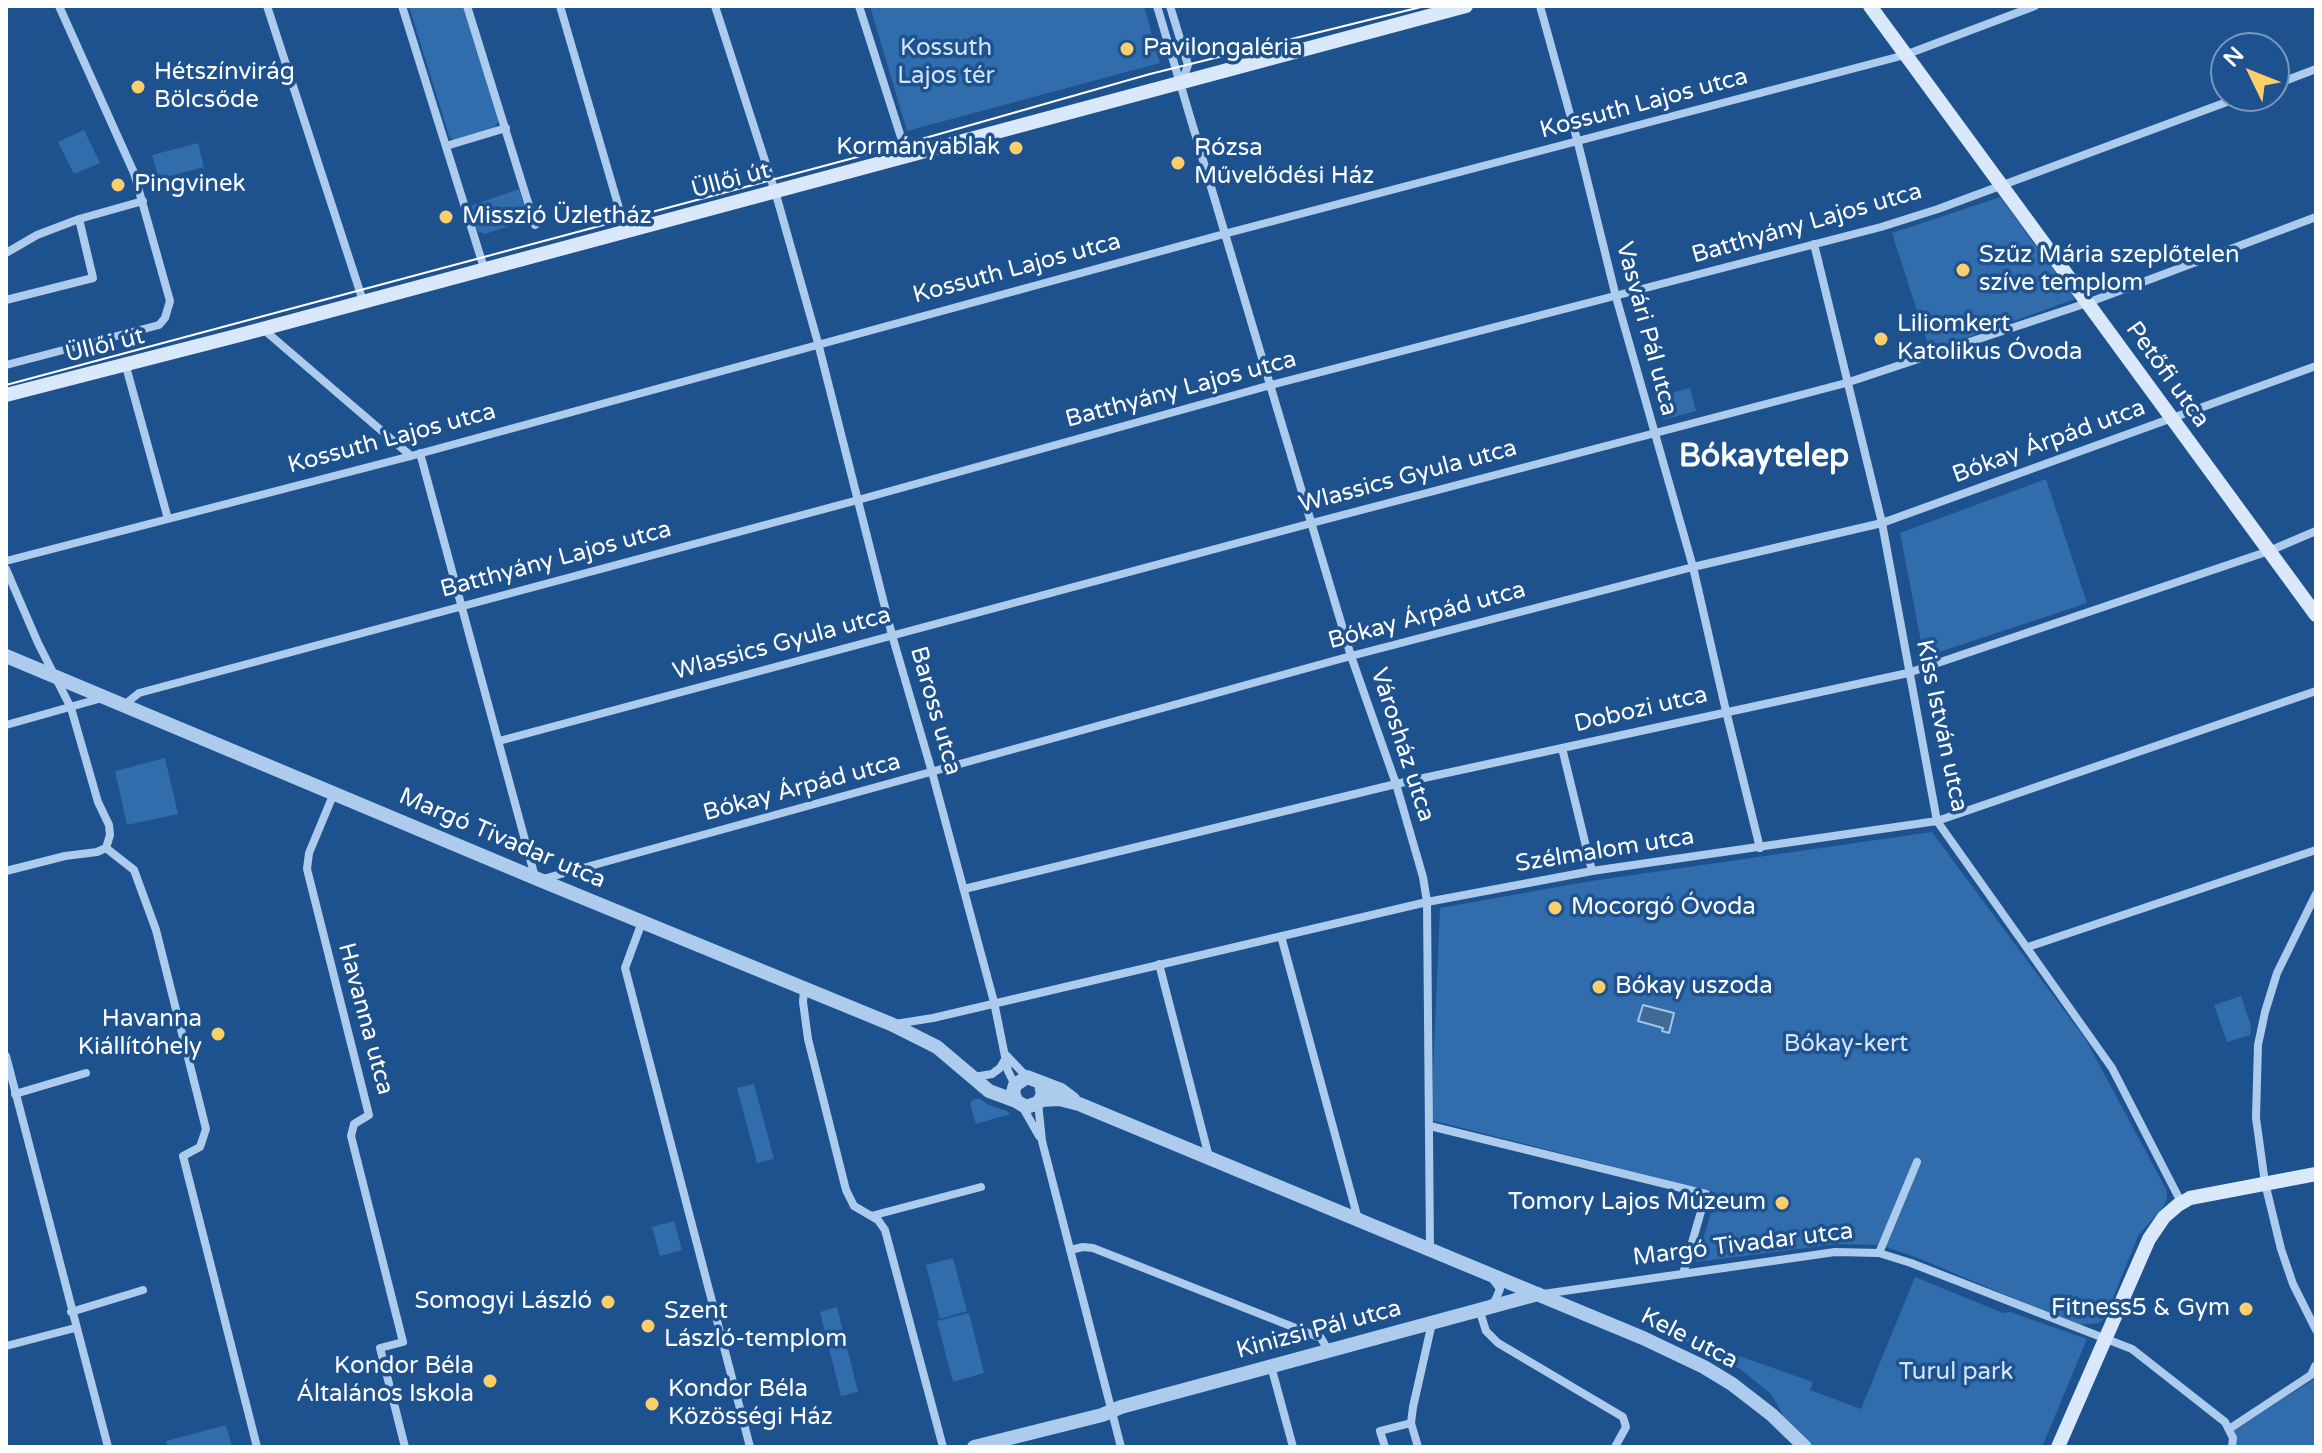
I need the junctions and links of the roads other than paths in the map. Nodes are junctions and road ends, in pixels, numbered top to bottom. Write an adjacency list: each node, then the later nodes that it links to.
1 (59, 6): 25 (street)
2 (267, 6): 36 (street)
3 (402, 6): 21 (street)
4 (467, 6): 19 (street)
5 (560, 6): 29 (street)
6 (715, 6): 24 (street, Baross utca)
7 (859, 6): 22 (street)
8 (1159, 6): 17 (street)
9 (1170, 6): 17 (street)
10 (1466, 6): 17 (main road, Üllői út)
11 (1540, 6): 20 (street, Vasvári Pál utca)
12 (1870, 6): 14 (main road, Petőfi utca)
13 (2035, 6): 14 (street, Kossuth Lajos utca)
14 (1905, 55): 20 (street, Kossuth Lajos utca); 23 (main road, Petőfi utca)
15 (2316, 69): 16 (street)
16 (2290, 79)
17 (1182, 83): 22 (main road, Üllői út); 30 (street, Városház utca)
18 (2210, 108): 23 (street, Batthyány Lajos utca)
19 (506, 128): 21 (street); 28 (street)
20 (1578, 143): 30 (street, Kossuth Lajos utca); 34 (street, Vasvári Pál utca)
21 (446, 146): 33 (street)
22 (907, 156): 24 (main road, Üllői út)
23 (2002, 185): 31 (street, Batthyány Lajos utca); 37 (main road, Petőfi utca)
24 (775, 192): 29 (main road, Üllői út); 39 (street, Baross utca)
25 (143, 201): 27 (street); 41 (street)
26 (2316, 217): 37 (street, Wlassics Gyula utca)
27 (79, 219): 32 (street); 35 (street)
28 (535, 225)
29 (626, 232): 33 (main road, Üllői út)
30 (1224, 234): 39 (street, Kossuth Lajos utca); 44 (street, Városház utca)
31 (1814, 244): 34 (street, Batthyány Lajos utca); 43 (street, Kiss István utca)
32 (7, 248)
33 (484, 268): 36 (main road, Üllői út)
34 (1616, 297): 44 (street, Batthyány Lajos utca); 47 (street, Vasvári Pál utca)
35 (6, 300)
36 (363, 301): 38 (main road, Üllői út)
37 (2087, 303): 43 (street, Wlassics Gyula utca); 46 (main road, Petőfi utca)
38 (263, 329): 40 (main road, Üllői út); 48 (street)
39 (818, 343): 48 (street, Kossuth Lajos utca); 49 (street, Baross utca)
40 (125, 363): 45 (main road, Üllői út); 50 (street)
41 (6, 365)
42 (2316, 366): 46 (street, Bókay Árpád utca)
43 (1846, 383): 47 (street, Wlassics Gyula utca); 52 (street, Kiss István utca)
44 (1271, 385): 49 (street, Batthyány Lajos utca); 51 (street, Városház utca)
45 (6, 395)
46 (2172, 419): 52 (street, Bókay Árpád utca); 54 (main road, Petőfi utca)
47 (1654, 435): 51 (street, Wlassics Gyula utca); 56 (street, Vasvári Pál utca)
48 (416, 454): 50 (street, Kossuth Lajos utca); 58 (street)
49 (858, 500): 58 (street, Batthyány Lajos utca); 60 (street, Baross utca)
50 (168, 519): 55 (street, Kossuth Lajos utca)
51 (1312, 523): 60 (street, Wlassics Gyula utca); 62 (street, Városház utca)
52 (1882, 523): 56 (street, Bókay Árpád utca); 63 (street, Kiss István utca)
53 (2316, 531): 54 (street, Dobozi utca)
54 (2269, 551): 59 (main road, Petőfi utca); 63 (street, Dobozi utca)
55 (6, 561)
56 (1693, 567): 62 (street, Bókay Árpád utca); 69 (street, Vasvári Pál utca)
57 (6, 569): 64 (street)
58 (462, 605): 67 (street, Batthyány Lajos utca); 71 (street)
59 (2316, 615)
60 (892, 635): 71 (street, Wlassics Gyula utca); 73 (street, Baross utca)
61 (6, 656): 64 (street, Margó Tivadar utca)
62 (1351, 656): 73 (street, Bókay Árpád utca); 74 (street, Városház utca)
63 (1908, 673): 69 (street, Dobozi utca); 76 (street, Kiss István utca)
64 (55, 676): 66 (street, Margó Tivadar utca); 68 (street)
65 (2316, 691): 76 (street, Szélmalom utca)
66 (105, 697): 67 (street, Margó Tivadar utca); 68 (street)
67 (124, 705): 75 (street, Margó Tivadar utca)
68 (71, 708): 70 (street); 77 (street)
69 (1726, 711): 72 (street, Dobozi utca); 78 (street, Vasvári Pál utca)
70 (6, 725)
71 (499, 741): 82 (street)
72 (1562, 748): 74 (street, Dobozi utca); 81 (street)
73 (932, 772): 82 (street, Bókay Árpád utca); 83 (street, Baross utca)
74 (1396, 784): 83 (street, Dobozi utca); 85 (street, Városház utca)
75 (334, 793): 82 (street, Margó Tivadar utca); 135 (street, Havanna utca)
76 (1937, 821): 78 (street, Szélmalom utca); 88 (street, Kiss István utca)
77 (106, 848): 80 (street); 134 (street)
78 (1760, 848): 81 (street, Szélmalom utca)
79 (2316, 850): 88 (street)
80 (6, 871)
81 (1592, 871): 85 (street, Szélmalom utca)
82 (537, 879): 86 (street, Margó Tivadar utca)
83 (964, 889): 91 (street, Baross utca)
84 (2316, 894): 106 (street)
85 (1427, 902): 87 (street, Szélmalom utca); 101 (street, Városház utca)
86 (642, 922): 90 (street, Margó Tivadar utca); 136 (street)
87 (1281, 936): 89 (street, Szélmalom utca); 110 (street)
88 (2028, 947): 108 (street, Kiss István utca)
89 (1159, 964): 91 (street, Szélmalom utca); 103 (street)
90 (804, 990): 92 (street, Margó Tivadar utca); 109 (street)
91 (994, 1002): 92 (street, Szélmalom utca); 94 (street, Baross utca)
92 (891, 1024): 96 (street, Margó Tivadar utca)
93 (6, 1056): 98 (street)
94 (1007, 1056): 96 (street); 97 (street, Baross utca); 97 (street, Baross utca)
95 (86, 1073): 98 (street)
96 (974, 1077): 97 (street, Margó Tivadar utca)
97 (1023, 1090): 99 (street); 100 (street, Margó Tivadar utca); 102 (street, Baross utca)
98 (15, 1094): 119 (street)
99 (1040, 1101): 100 (street, Margó Tivadar utca); 102 (street, Baross utca)
100 (1079, 1104): 103 (street, Margó Tivadar utca)
101 (1430, 1126): 112 (street, Városház utca); 115 (street)
102 (1042, 1141): 111 (street, Baross utca)
103 (1209, 1158): 110 (street, Margó Tivadar utca)
104 (1917, 1162): 113 (street)
105 (2316, 1174): 106 (main road)
106 (2265, 1183): 108 (main road); 122 (street)
107 (981, 1187): 109 (street)
108 (2181, 1202): 123 (main road)
109 (871, 1216): 137 (street)
110 (1359, 1220): 112 (street, Margó Tivadar utca)
111 (1070, 1250): 125 (street); 128 (street, Baross utca)
112 (1430, 1250): 114 (street, Margó Tivadar utca)
113 (1879, 1253): 115 (street, Margó Tivadar utca); 123 (street, Margó Tivadar utca)
114 (1488, 1274): 117 (street, Margó Tivadar utca); 118 (street)
115 (1683, 1274): 117 (street, Margó Tivadar utca)
116 (143, 1290): 119 (street)
117 (1538, 1294): 118 (street, Kinizsi Pál utca); 144 (street, Kele utca)
118 (1483, 1308): 120 (street, Kinizsi Pál utca); 143 (street)
119 (71, 1312): 121 (street)
120 (1433, 1321): 125 (street, Kinizsi Pál utca); 129 (street)
121 (75, 1328): 124 (street); 132 (street)
122 (2316, 1330)
123 (2107, 1339): 130 (street, Margó Tivadar utca); 145 (main road)
124 (6, 1346)
125 (1328, 1350): 126 (street, Kinizsi Pál utca)
126 (1271, 1366): 128 (street, Kinizsi Pál utca); 140 (street)
127 (2315, 1366): 130 (street)
128 (1112, 1411): 131 (street, Kinizsi Pál utca); 139 (street, Baross utca)
129 (1411, 1423): 141 (street); 142 (street)
130 (2229, 1429): 146 (street)
131 (994, 1445): 138 (street, Kinizsi Pál utca)
132 (107, 1446): 133 (street)
133 (96, 1447)
134 (257, 1447)
135 (405, 1447)
136 (750, 1447)
137 (943, 1447)
138 (974, 1447)
139 (1121, 1447)
140 (1293, 1447)
141 (1385, 1447)
142 (1418, 1447)
143 (1615, 1447)
144 (1805, 1447)
145 (2058, 1447)
146 (2232, 1447)

